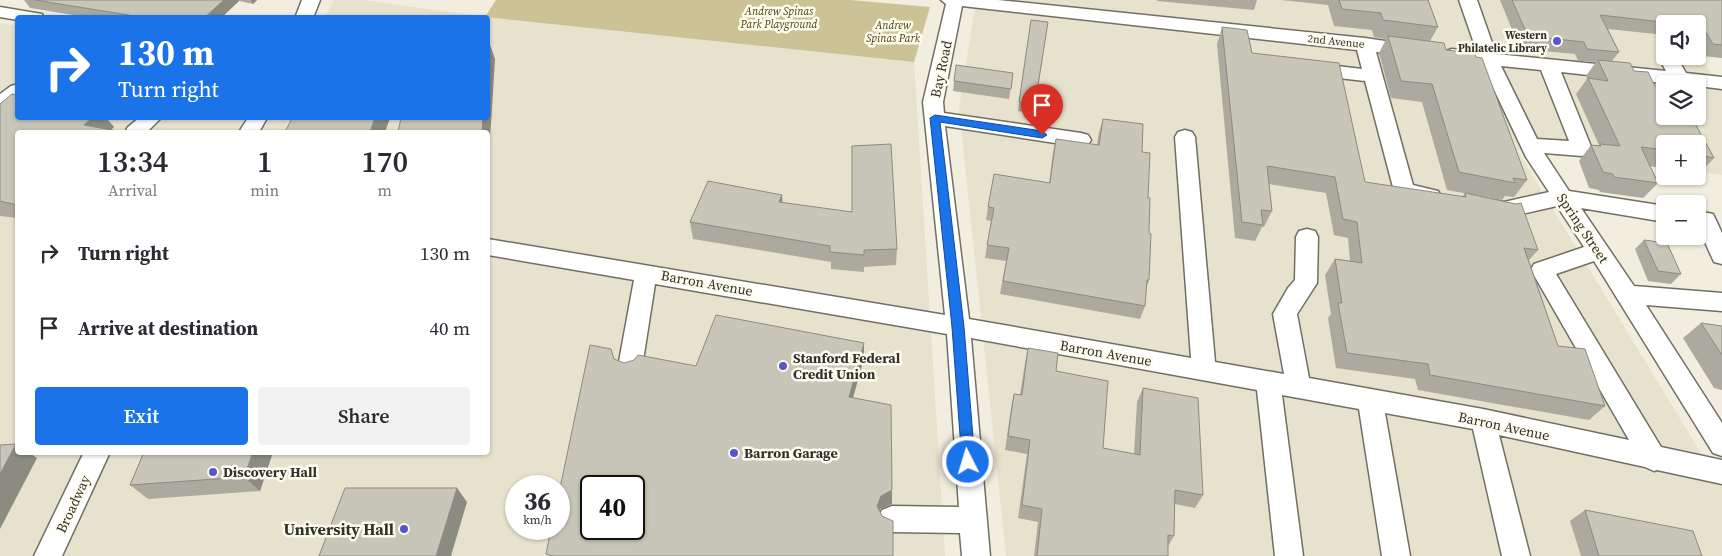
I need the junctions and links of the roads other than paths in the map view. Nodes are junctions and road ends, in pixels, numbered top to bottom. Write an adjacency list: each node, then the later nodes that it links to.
1 (311, 0): 7 (street)
2 (950, 0): 3 (street, 2nd Avenue)
3 (955, 0): 8 (street, 2nd Avenue); 18 (street, Bay Road)
4 (1468, 0): 9 (street, Spring Street)
5 (0, 12): 6 (street)
6 (18, 15)
7 (305, 15)
8 (1365, 44): 9 (street, 2nd Avenue); 12 (street)
9 (1490, 60): 10 (street, 2nd Avenue); 23 (street, Spring Street)
10 (1548, 64): 13 (street, 2nd Avenue); 23 (street)
11 (1295, 67): 12 (street)
12 (1373, 76): 25 (street)
13 (1656, 79)
14 (1706, 85): 15 (street, 2nd Avenue)
15 (1720, 86)
16 (15, 92): 17 (street)
17 (0, 103)
18 (935, 118): 22 (street); 36 (street, Bay Road)
19 (149, 120): 20 (street)
20 (137, 130)
21 (1185, 137): 38 (street)
22 (1081, 140)
23 (1531, 146): 24 (street, Spring Street)
24 (1562, 197): 26 (street); 27 (street); 31 (street, Spring Street)
25 (1450, 200)
26 (1477, 205)
27 (1656, 213)
28 (1706, 222): 32 (street)
29 (1307, 237): 40 (street)
30 (490, 247): 33 (street, Barron Avenue)
31 (1599, 251): 34 (street, Spring Street); 46 (street)
32 (1722, 256)
33 (646, 273): 36 (street, Barron Avenue); 37 (street)
34 (1627, 294): 35 (street); 42 (street, Spring Street)
35 (1722, 302)
36 (958, 327): 38 (street, Barron Avenue); 49 (street, Bay Road)
37 (630, 368)
38 (1204, 370): 39 (street, Barron Avenue)
39 (1268, 381): 40 (street, Barron Avenue); 52 (street)
40 (1298, 387): 41 (street, Barron Avenue)
41 (1370, 400): 43 (street, Barron Avenue); 53 (street)
42 (1712, 416): 44 (street, Spring Street)
43 (1483, 420): 46 (street, Barron Avenue); 54 (street)
44 (1722, 445)
45 (96, 455): 50 (street, Broadway)
46 (1654, 459): 47 (street, Barron Avenue)
47 (1722, 472)
48 (892, 519): 49 (street)
49 (973, 520): 51 (street, Bay Road)
50 (48, 556)
51 (976, 556)
52 (1289, 556)
53 (1396, 556)
54 (1516, 556)

